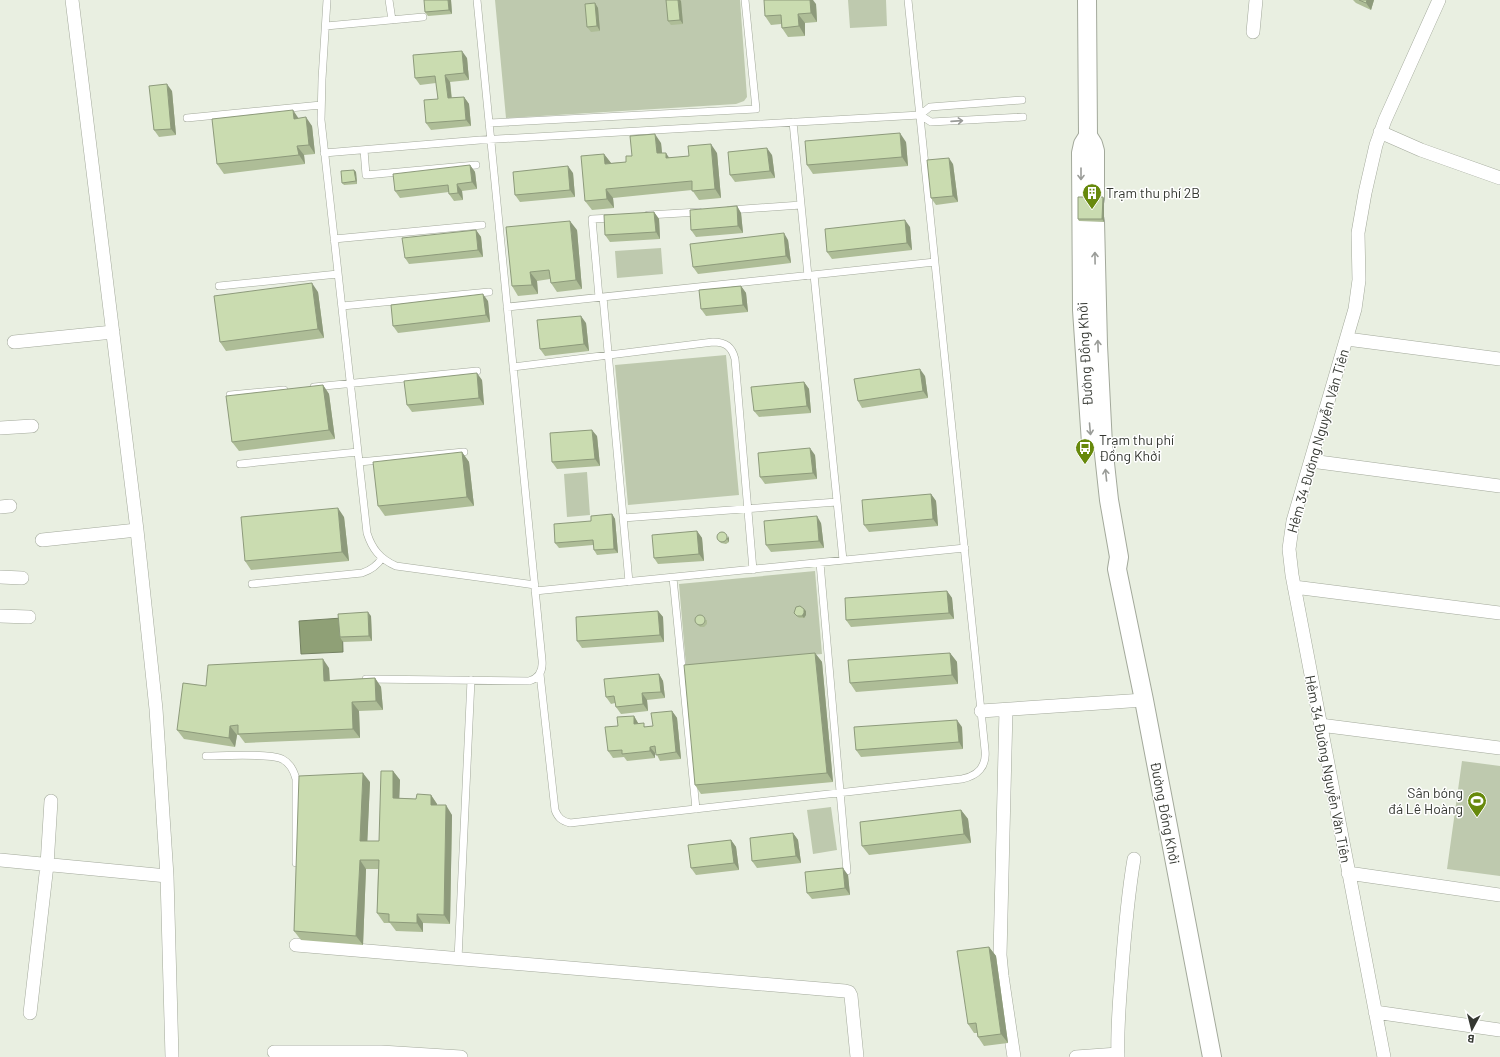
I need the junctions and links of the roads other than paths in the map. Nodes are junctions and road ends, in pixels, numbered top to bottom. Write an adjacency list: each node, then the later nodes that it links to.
1 (72, 0): 45 (street)
2 (328, 0): 12 (lane)
3 (390, 0): 11 (lane)
4 (477, 0): 20 (lane)
5 (745, 0): 20 (lane)
6 (908, 0): 16 (lane)
7 (1087, 0): 22 (main road, Đường Đồng Khởi)
8 (1256, 0): 13 (street)
9 (1439, 0): 21 (street, Hẻm 34 Đường Nguyễn Văn Tiên)
10 (423, 17): 11 (lane)
11 (392, 20): 12 (lane)
12 (326, 26): 15 (lane)
13 (1253, 32)
14 (1022, 100): 16 (lane)
15 (321, 105): 18 (lane); 25 (lane)
16 (920, 115): 17 (lane, one-way to 17); 19 (lane); 37 (lane)
17 (1023, 117)
18 (187, 118)
19 (793, 122): 23 (lane); 29 (lane)
20 (489, 123): 23 (lane)
21 (1380, 132): 27 (street); 46 (street, Hẻm 34 Đường Nguyễn Văn Tiên)
22 (1088, 136): 28 (main road, Đường Đồng Khởi); 73 (main road, Đường Đồng Khởi, one-way to 73)
23 (491, 140): 24 (lane); 44 (lane)
24 (364, 150): 25 (lane); 26 (lane)
25 (324, 153): 36 (lane)
26 (476, 165)
27 (1500, 178)
28 (1097, 194)
29 (801, 205): 30 (lane); 39 (lane)
30 (724, 210)
31 (708, 211): 32 (lane)
32 (638, 216)
33 (623, 217): 42 (lane)
34 (482, 225): 36 (lane)
35 (1097, 226): 73 (main road, Đường Đồng Khởi, one-way to 35)
36 (334, 239): 38 (lane)
37 (935, 262): 39 (lane); 69 (lane)
38 (338, 274): 40 (lane); 43 (lane)
39 (811, 275): 42 (lane); 64 (lane)
40 (219, 286)
41 (489, 292): 43 (lane)
42 (601, 297): 44 (lane); 48 (lane)
43 (342, 306): 52 (lane)
44 (507, 307): 50 (lane)
45 (113, 332): 47 (street); 67 (street)
46 (1347, 339): 49 (street); 60 (street, Hẻm 34 Đường Nguyễn Văn Tiên)
47 (14, 342)
48 (608, 355): 50 (lane); 65 (lane); 66 (lane)
49 (1500, 359)
50 (513, 367): 81 (lane)
51 (477, 371): 52 (lane)
52 (350, 383): 53 (lane); 58 (lane)
53 (305, 388)
54 (290, 389): 55 (lane)
55 (230, 395)
56 (32, 426): 57 (street)
57 (0, 428)
58 (358, 452): 61 (lane); 62 (lane)
59 (464, 452): 61 (lane)
60 (1311, 461): 63 (street); 80 (street, Hẻm 34 Đường Nguyễn Văn Tiên)
61 (359, 462): 70 (lane)
62 (240, 464)
63 (1500, 486)
64 (838, 502): 65 (lane); 71 (lane)
65 (748, 509): 66 (lane); 74 (lane)
66 (623, 518): 78 (lane)
67 (137, 530): 68 (street); 105 (street)
68 (42, 540)
69 (965, 548): 71 (lane); 92 (lane)
70 (382, 558): 79 (lane); 81 (lane)
71 (844, 560): 72 (lane)
72 (820, 563): 74 (lane); 96 (lane)
73 (1117, 569): 90 (main road, Đường Đồng Khởi)
74 (753, 570): 77 (lane)
75 (0, 577): 76 (street)
76 (22, 578)
77 (673, 578): 78 (lane); 85 (lane)
78 (629, 582): 81 (lane)
79 (252, 584)
80 (1294, 587): 82 (street); 93 (street, Hẻm 34 Đường Nguyễn Văn Tiên)
81 (535, 588): 87 (lane)
82 (1500, 613)
83 (0, 616): 84 (street)
84 (29, 616)
85 (682, 670): 86 (lane); 98 (lane)
86 (690, 670)
87 (540, 674): 89 (lane); 98 (lane)
88 (362, 679): 89 (lane)
89 (471, 680): 108 (lane)
90 (1144, 700): 91 (street); 119 (main road, Đường Đồng Khởi)
91 (1006, 710): 92 (street); 117 (street)
92 (981, 711): 96 (lane)
93 (1320, 725): 94 (street); 104 (street, Hẻm 34 Đường Nguyễn Văn Tiên)
94 (1500, 748)
95 (206, 756): 102 (lane)
96 (840, 792): 98 (lane); 103 (lane)
97 (51, 801): 101 (street)
98 (696, 809)
99 (1134, 859): 113 (street)
100 (0, 860): 101 (street)
101 (47, 865): 105 (street); 110 (street)
102 (296, 870)
103 (847, 871)
104 (1348, 873): 106 (street); 109 (street, Hẻm 34 Đường Nguyễn Văn Tiên)
105 (167, 876): 114 (street)
106 (1500, 895)
107 (296, 943): 108 (street)
108 (458, 960): 116 (street)
109 (1375, 1012): 111 (street); 120 (street, Hẻm 34 Đường Nguyễn Văn Tiên)
110 (30, 1013)
111 (1500, 1030)
112 (274, 1052): 115 (street)
113 (1118, 1055): 118 (street)
114 (172, 1057)
115 (461, 1057)
116 (857, 1057)
117 (1014, 1057)
118 (1076, 1057)
119 (1212, 1057)
120 (1384, 1057)

